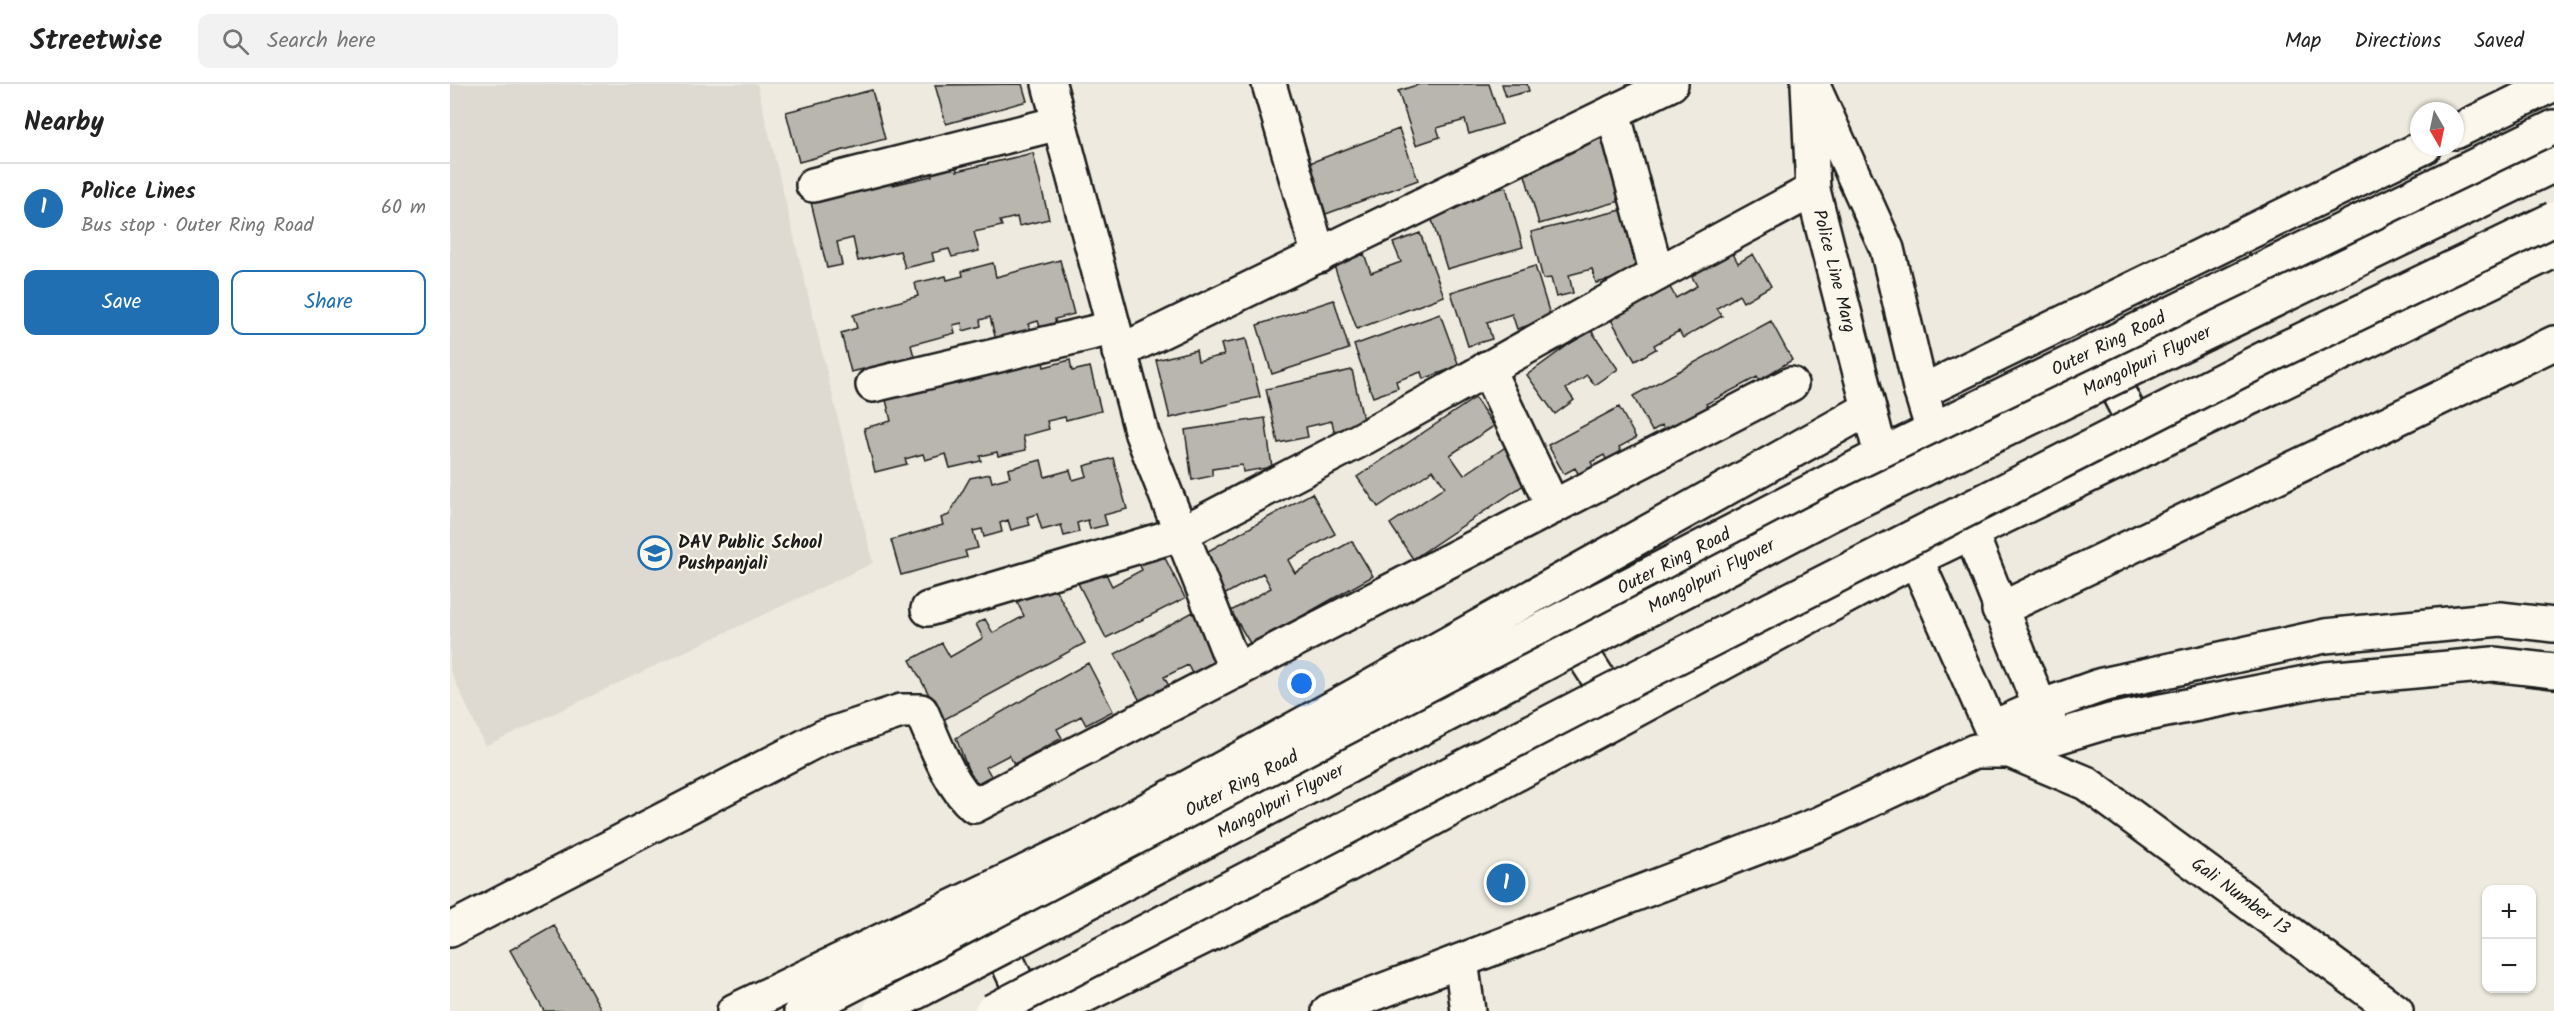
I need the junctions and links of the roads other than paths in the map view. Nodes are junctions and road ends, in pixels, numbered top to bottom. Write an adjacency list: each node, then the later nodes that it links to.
1 (1049, 84): 7 (main road)
2 (1269, 84): 16 (main road)
3 (1671, 84): 6 (main road)
4 (1810, 84): 13 (main road, Police Line Marg); 24 (main road, Police Line Marg)
5 (2554, 84): 9 (main road)
6 (1613, 112): 16 (main road); 17 (main road)
7 (1059, 123): 12 (main road); 18 (main road)
8 (2554, 127): 20 (main road, Outer Ring Road)
9 (2464, 128)
10 (2410, 154): 24 (main road)
11 (2554, 165): 49 (main road, Mangolpuri Flyover, bridge)
12 (813, 185)
13 (1813, 190): 17 (main road); 25 (main road, Police Line Marg)
14 (2554, 219): 50 (main road, bridge)
15 (2554, 251): 27 (main road)
16 (1319, 256): 18 (main road)
17 (1657, 274): 21 (main road)
18 (1115, 340): 23 (main road); 31 (main road)
19 (2554, 343): 34 (main road)
20 (2097, 351): 26 (main road, Outer Ring Road); 27 (main road)
21 (1487, 368): 29 (main road); 31 (main road)
22 (1791, 384): 29 (main road)
23 (873, 385)
24 (1921, 392): 26 (main road, Police Line Marg)
25 (1868, 409): 28 (main road, Police Line Marg); 47 (main road)
26 (1933, 431): 28 (main road, Outer Ring Road)
27 (2148, 448): 30 (main road)
28 (1881, 455): 35 (main road, Outer Ring Road)
29 (1553, 507): 37 (main road)
30 (1971, 533): 32 (main road); 34 (main road, Gali Number 13)
31 (1180, 534): 33 (main road); 37 (main road)
32 (1916, 559): 40 (main road); 42 (main road)
33 (928, 609)
34 (1999, 609): 39 (main road, Gali Number 13)
35 (1561, 620): 40 (main road); 44 (main road, Outer Ring Road)
36 (2554, 626): 39 (main road)
37 (1236, 671): 45 (main road)
38 (2554, 671): 41 (main road)
39 (2040, 707): 41 (main road, Gali Number 13); 42 (main road)
40 (1623, 717): 52 (main road)
41 (2057, 736): 42 (main road); 43 (main road, Gali Number 13)
42 (1992, 744): 43 (main road, Gali Number 13); 46 (main road)
43 (2086, 783): 55 (main road, Gali Number 13)
44 (987, 916): 48 (main road, Outer Ring Road); 51 (main road)
45 (450, 930)
46 (1461, 961): 53 (main road); 54 (main road)
47 (734, 1011)
48 (801, 1011)
49 (880, 1011)
50 (992, 1011)
51 (1030, 1011)
52 (1053, 1011)
53 (1329, 1011)
54 (1468, 1011)
55 (2396, 1011)

